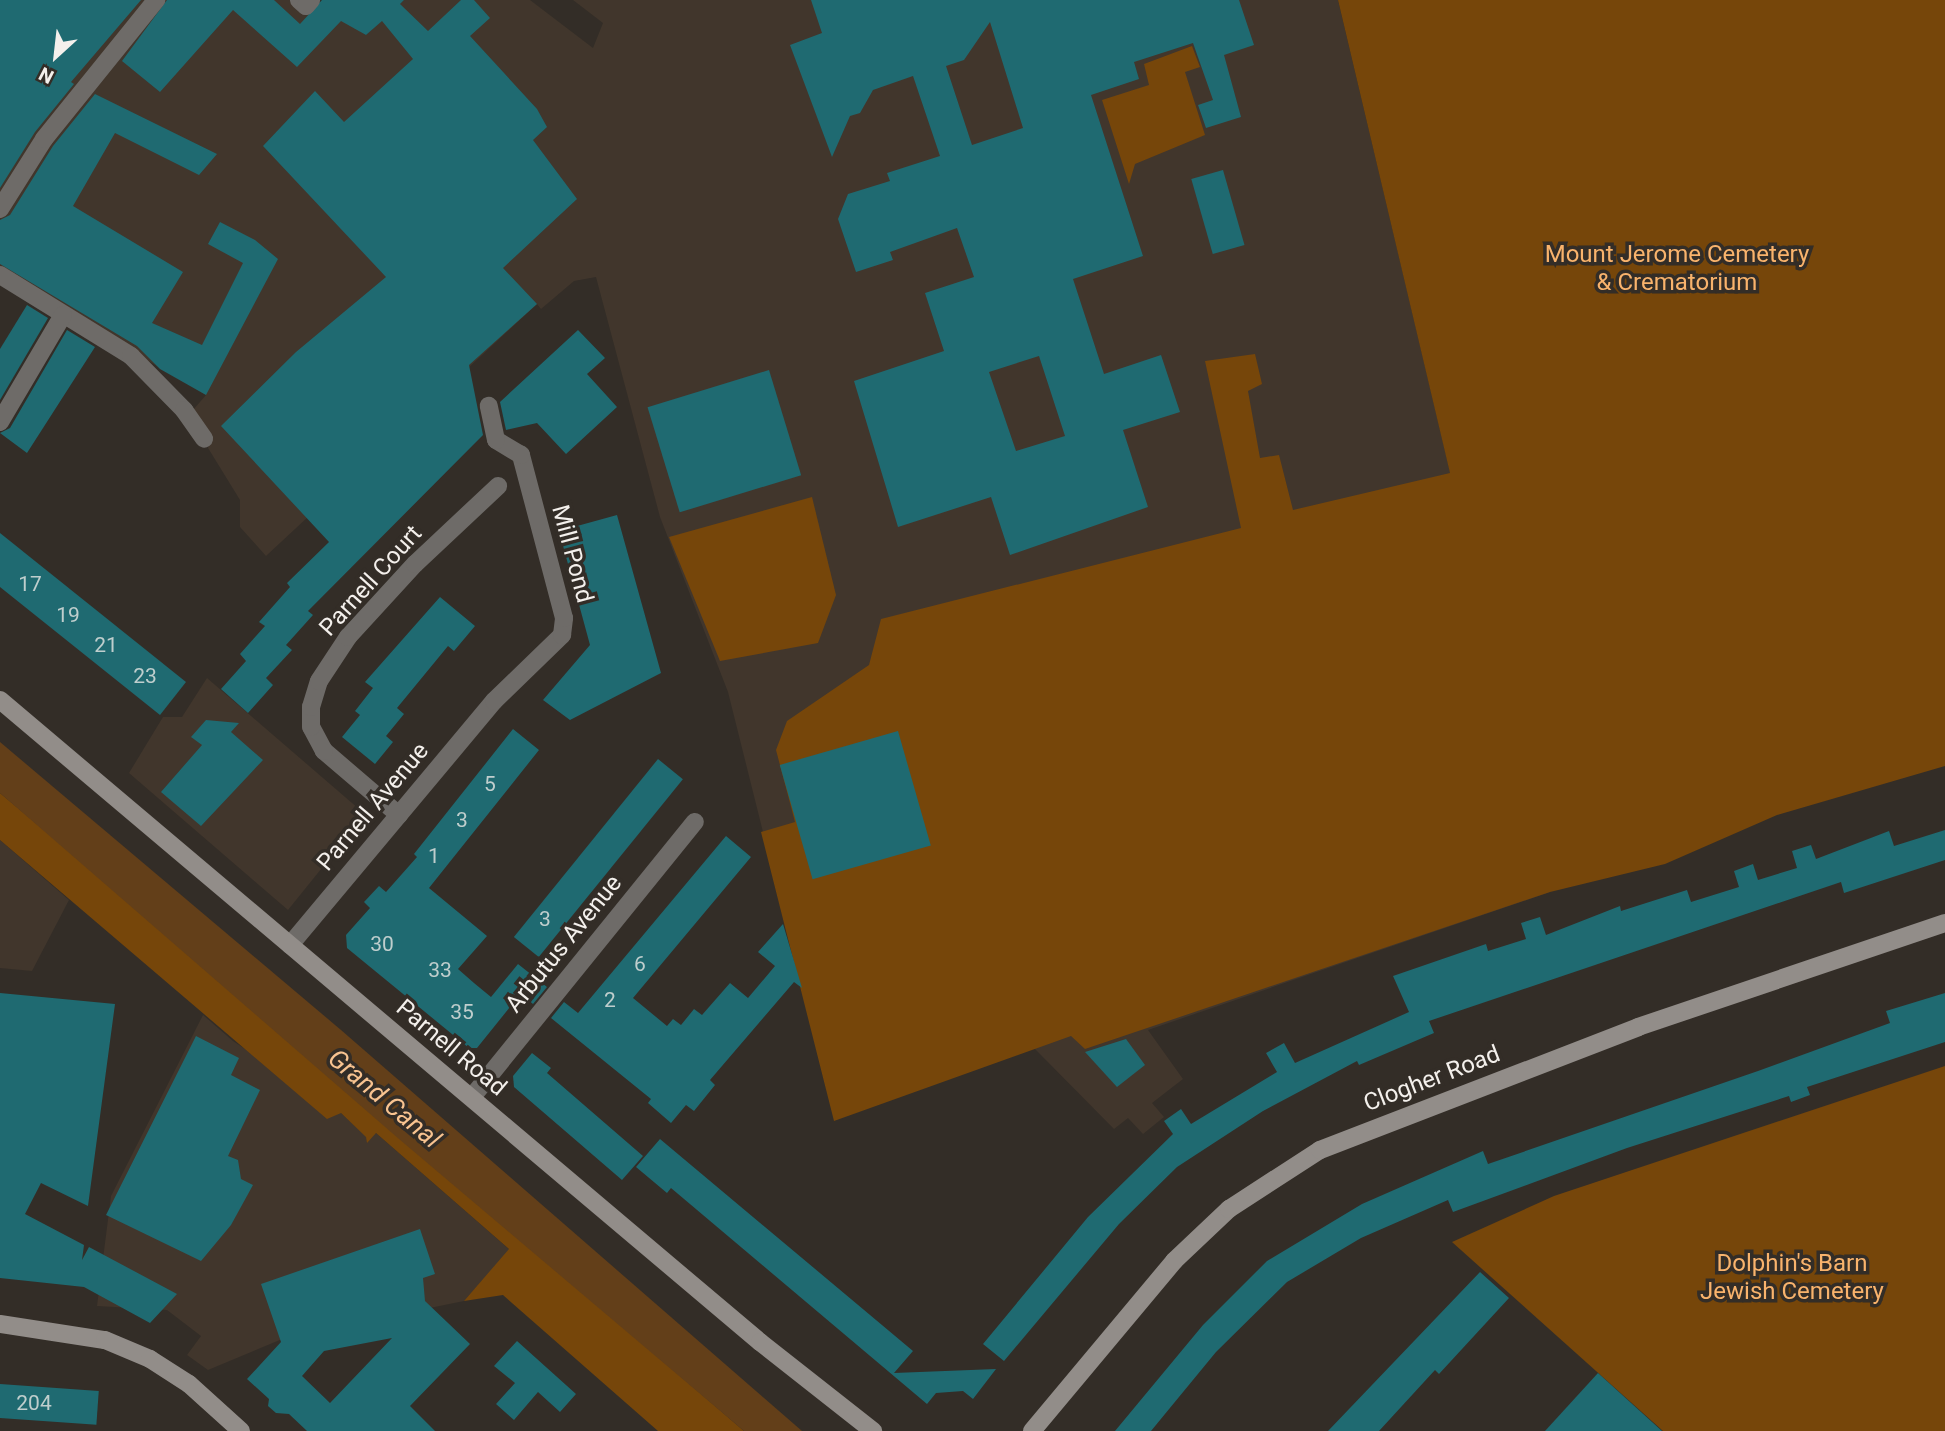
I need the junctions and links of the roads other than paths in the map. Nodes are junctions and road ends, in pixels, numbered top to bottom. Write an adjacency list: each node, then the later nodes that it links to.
1 (156, 0): 2 (street)
2 (0, 209)
3 (0, 275): 4 (street)
4 (63, 315): 6 (street); 7 (street)
5 (489, 405): 10 (street, Mill Pond)
6 (0, 422)
7 (204, 439)
8 (498, 486): 11 (street, Parnell Court)
9 (0, 700): 14 (main road, Parnell Road)
10 (494, 701): 11 (street, Parnell Avenue)
11 (399, 815): 14 (street, Parnell Avenue)
12 (695, 822): 15 (street, Arbutus Avenue)
13 (1945, 923): 19 (main road, Clogher Road)
14 (290, 945): 15 (main road, Parnell Road)
15 (472, 1097): 18 (main road, Parnell Road)
16 (0, 1324): 17 (main road)
17 (242, 1431)
18 (873, 1431)
19 (1032, 1431)

